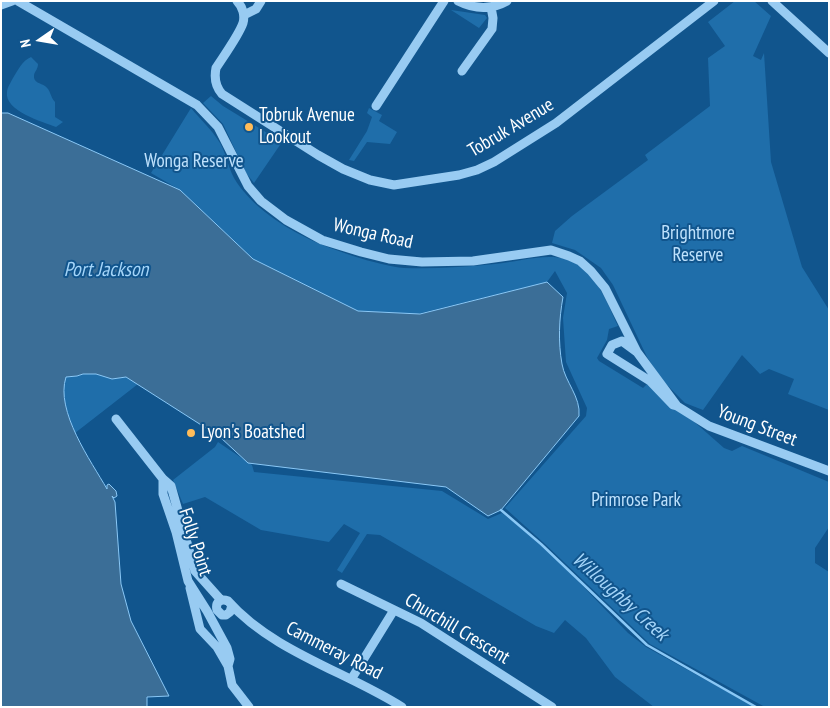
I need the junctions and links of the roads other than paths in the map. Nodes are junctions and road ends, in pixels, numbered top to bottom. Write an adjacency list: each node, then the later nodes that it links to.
1 (12, 1): 10 (street)
2 (18, 1): 16 (street, Wonga Road)
3 (237, 1): 12 (street)
4 (261, 1): 12 (street)
5 (444, 1): 15 (street)
6 (458, 1): 11 (street)
7 (507, 1): 11 (street)
8 (714, 1): 12 (street, Tobruk Avenue)
9 (772, 1): 13 (street)
10 (1, 5)
11 (492, 7): 14 (street)
12 (244, 15)
13 (829, 53)
14 (462, 71)
15 (376, 106)
16 (637, 352): 17 (street, Young Street); 17 (street, Young Street)
17 (677, 406): 19 (street, Young Street)
18 (116, 419): 20 (street, Folly Point)
19 (829, 471)
20 (162, 479): 21 (street, Folly Point); 23 (street, Folly Point)
21 (188, 581): 23 (street, Folly Point); 26 (street)
22 (341, 584): 24 (street, Churchill Crescent)
23 (218, 608): 25 (street); 25 (street); 27 (street, Cammeray Road)
24 (394, 610): 27 (street); 30 (street, Churchill Crescent)
25 (218, 633): 26 (street)
26 (228, 666): 28 (street)
27 (352, 678): 29 (street, Cammeray Road)
28 (249, 707)
29 (402, 707)
30 (552, 707)

